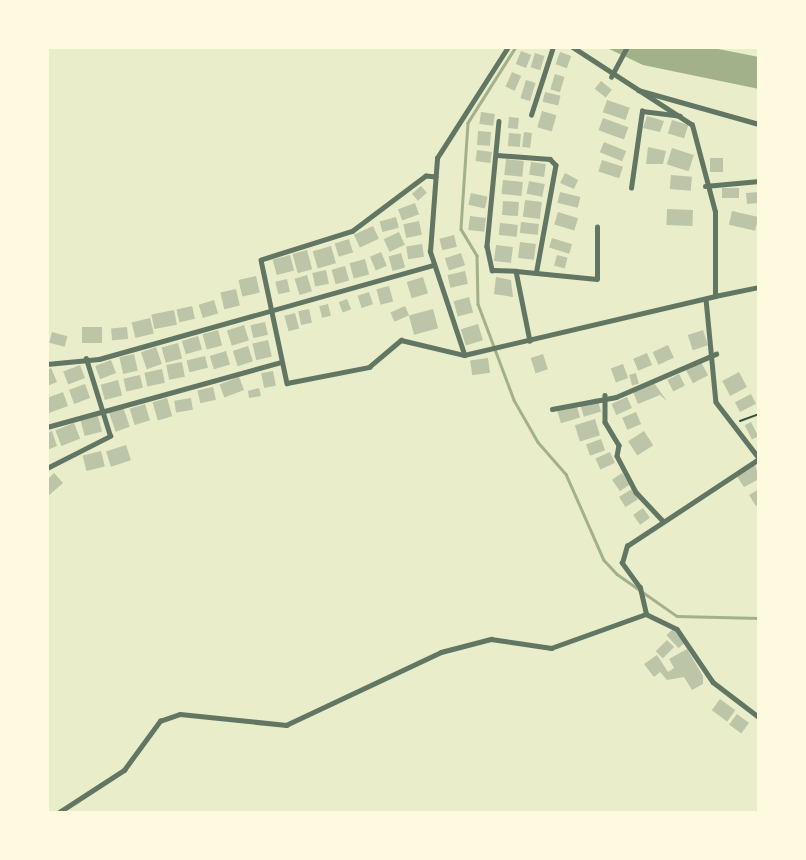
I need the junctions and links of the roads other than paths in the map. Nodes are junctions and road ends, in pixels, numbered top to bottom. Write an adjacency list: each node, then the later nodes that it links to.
1 (509, 47): 12 (street)
2 (553, 47): 7 (street)
3 (572, 47): 5 (street)
4 (627, 47): 5 (street)
5 (613, 74): 6 (street)
6 (634, 89): 8 (street); 10 (street)
7 (531, 116)
8 (680, 116): 14 (street); 15 (street)
9 (499, 121): 11 (street)
10 (759, 124)
11 (497, 155): 18 (street); 19 (street)
12 (436, 177): 17 (street); 23 (street)
13 (759, 181): 14 (street)
14 (705, 186): 21 (street)
15 (631, 188)
16 (597, 227): 18 (street)
17 (434, 265): 23 (street); 26 (street)
18 (537, 270): 19 (street)
19 (516, 271): 24 (street)
20 (759, 287): 21 (street)
21 (715, 296): 22 (street)
22 (706, 299): 24 (street); 25 (street)
23 (271, 312): 27 (street); 28 (street)
24 (530, 341): 26 (street)
25 (716, 354): 30 (street); 34 (street)
26 (464, 355): 28 (street)
27 (86, 359): 29 (street); 31 (street)
28 (281, 362): 31 (street)
29 (47, 364)
30 (606, 395): 32 (street); 36 (street)
31 (101, 409): 33 (street); 35 (street)
32 (552, 409)
33 (47, 427)
34 (759, 458): 36 (street)
35 (47, 468)
36 (663, 521): 37 (street)
37 (646, 614): 38 (street); 39 (street)
38 (759, 717)
39 (58, 813)

